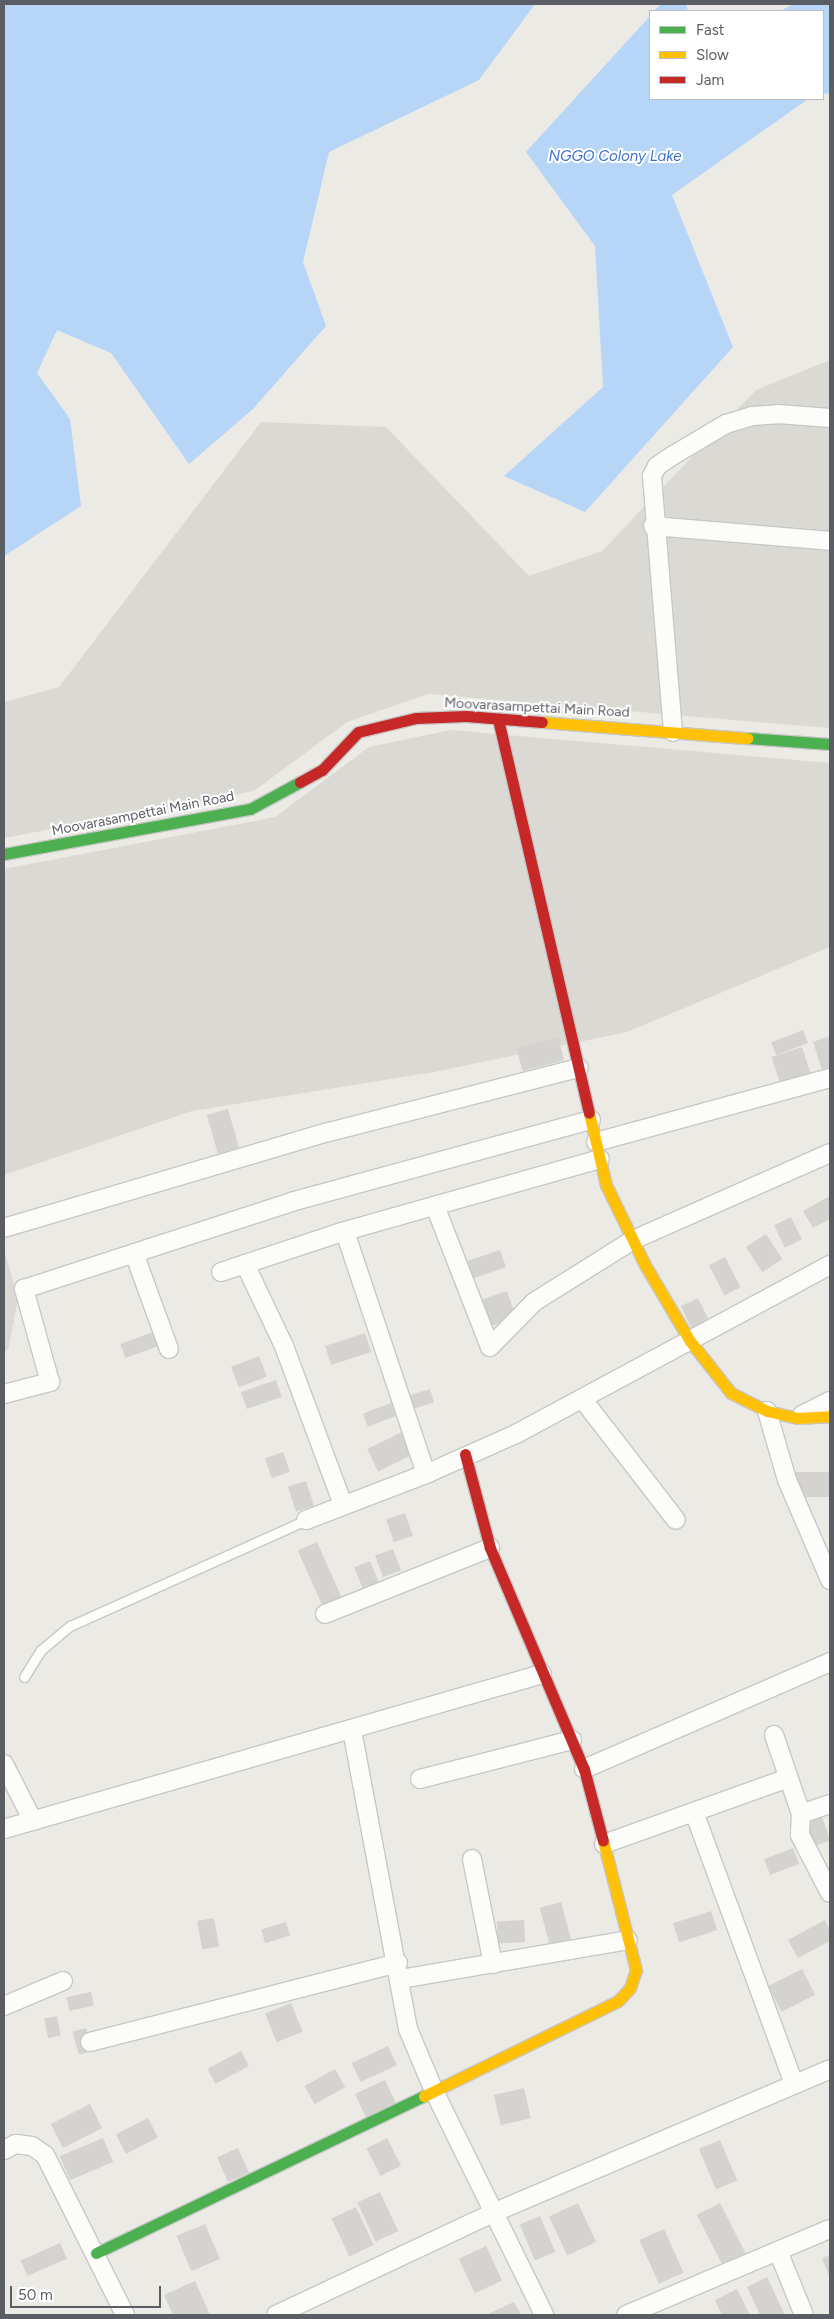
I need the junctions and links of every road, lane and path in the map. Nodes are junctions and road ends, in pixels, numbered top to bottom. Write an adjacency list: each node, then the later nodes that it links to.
1 (830, 418): 2 (street)
2 (653, 526): 3 (street); 5 (street)
3 (830, 541)
4 (498, 719): 5 (street, Moovarasampettai Main Road); 7 (street, Moovarasampettai Main Road); 8 (street)
5 (673, 732): 6 (street, Moovarasampettai Main Road)
6 (830, 744)
7 (4, 854)
8 (579, 1068): 10 (street); 14 (street)
9 (830, 1078): 11 (street)
10 (591, 1120): 11 (street); 17 (street)
11 (598, 1150): 13 (street); 16 (street)
12 (830, 1153): 16 (street)
13 (435, 1206): 15 (street); 16 (street)
14 (4, 1228)
15 (345, 1232): 18 (street); 30 (street)
16 (633, 1240): 21 (street)
17 (134, 1253): 22 (street); 23 (street)
18 (245, 1264): 20 (street); 31 (street)
19 (830, 1265): 21 (street)
20 (221, 1272)
21 (690, 1341): 24 (street); 26 (street)
22 (169, 1349)
23 (4, 1394)
24 (584, 1401): 29 (street); 33 (street)
25 (830, 1401): 28 (street)
26 (767, 1411): 28 (street); 35 (street)
27 (830, 1416): 28 (street)
28 (797, 1418)
29 (465, 1454): 30 (street); 34 (street)
30 (426, 1474): 31 (street)
31 (343, 1505): 32 (street)
32 (306, 1520): 39 (lane)
33 (676, 1520)
34 (490, 1548): 36 (street); 38 (street)
35 (830, 1580)
36 (325, 1614)
37 (830, 1662): 44 (street)
38 (542, 1674): 40 (street); 42 (street)
39 (24, 1677)
40 (352, 1730): 50 (street); 57 (street)
41 (774, 1735): 45 (street)
42 (572, 1740): 44 (street); 46 (street)
43 (4, 1764): 50 (street)
44 (584, 1769): 52 (street)
45 (788, 1778): 48 (street); 49 (street)
46 (420, 1779)
47 (830, 1804): 49 (street)
48 (694, 1812): 52 (street); 62 (street)
49 (801, 1814): 54 (street)
50 (33, 1821): 51 (street)
51 (4, 1829)
52 (604, 1844): 55 (street)
53 (472, 1859): 56 (street)
54 (830, 1893)
55 (628, 1940): 56 (street); 63 (street)
56 (492, 1964): 57 (street)
57 (399, 1971): 60 (street); 63 (street)
58 (63, 1981): 59 (street)
59 (4, 2006)
60 (90, 2042)
61 (830, 2069): 62 (street)
62 (794, 2084): 65 (street)
63 (434, 2091): 65 (street); 68 (street)
64 (4, 2150): 68 (street)
65 (494, 2213): 70 (street); 71 (street)
66 (830, 2229): 67 (street)
67 (778, 2251): 72 (street); 73 (street)
68 (96, 2253): 69 (street)
69 (125, 2315)
70 (276, 2315)
71 (544, 2315)
72 (626, 2315)
73 (804, 2315)

